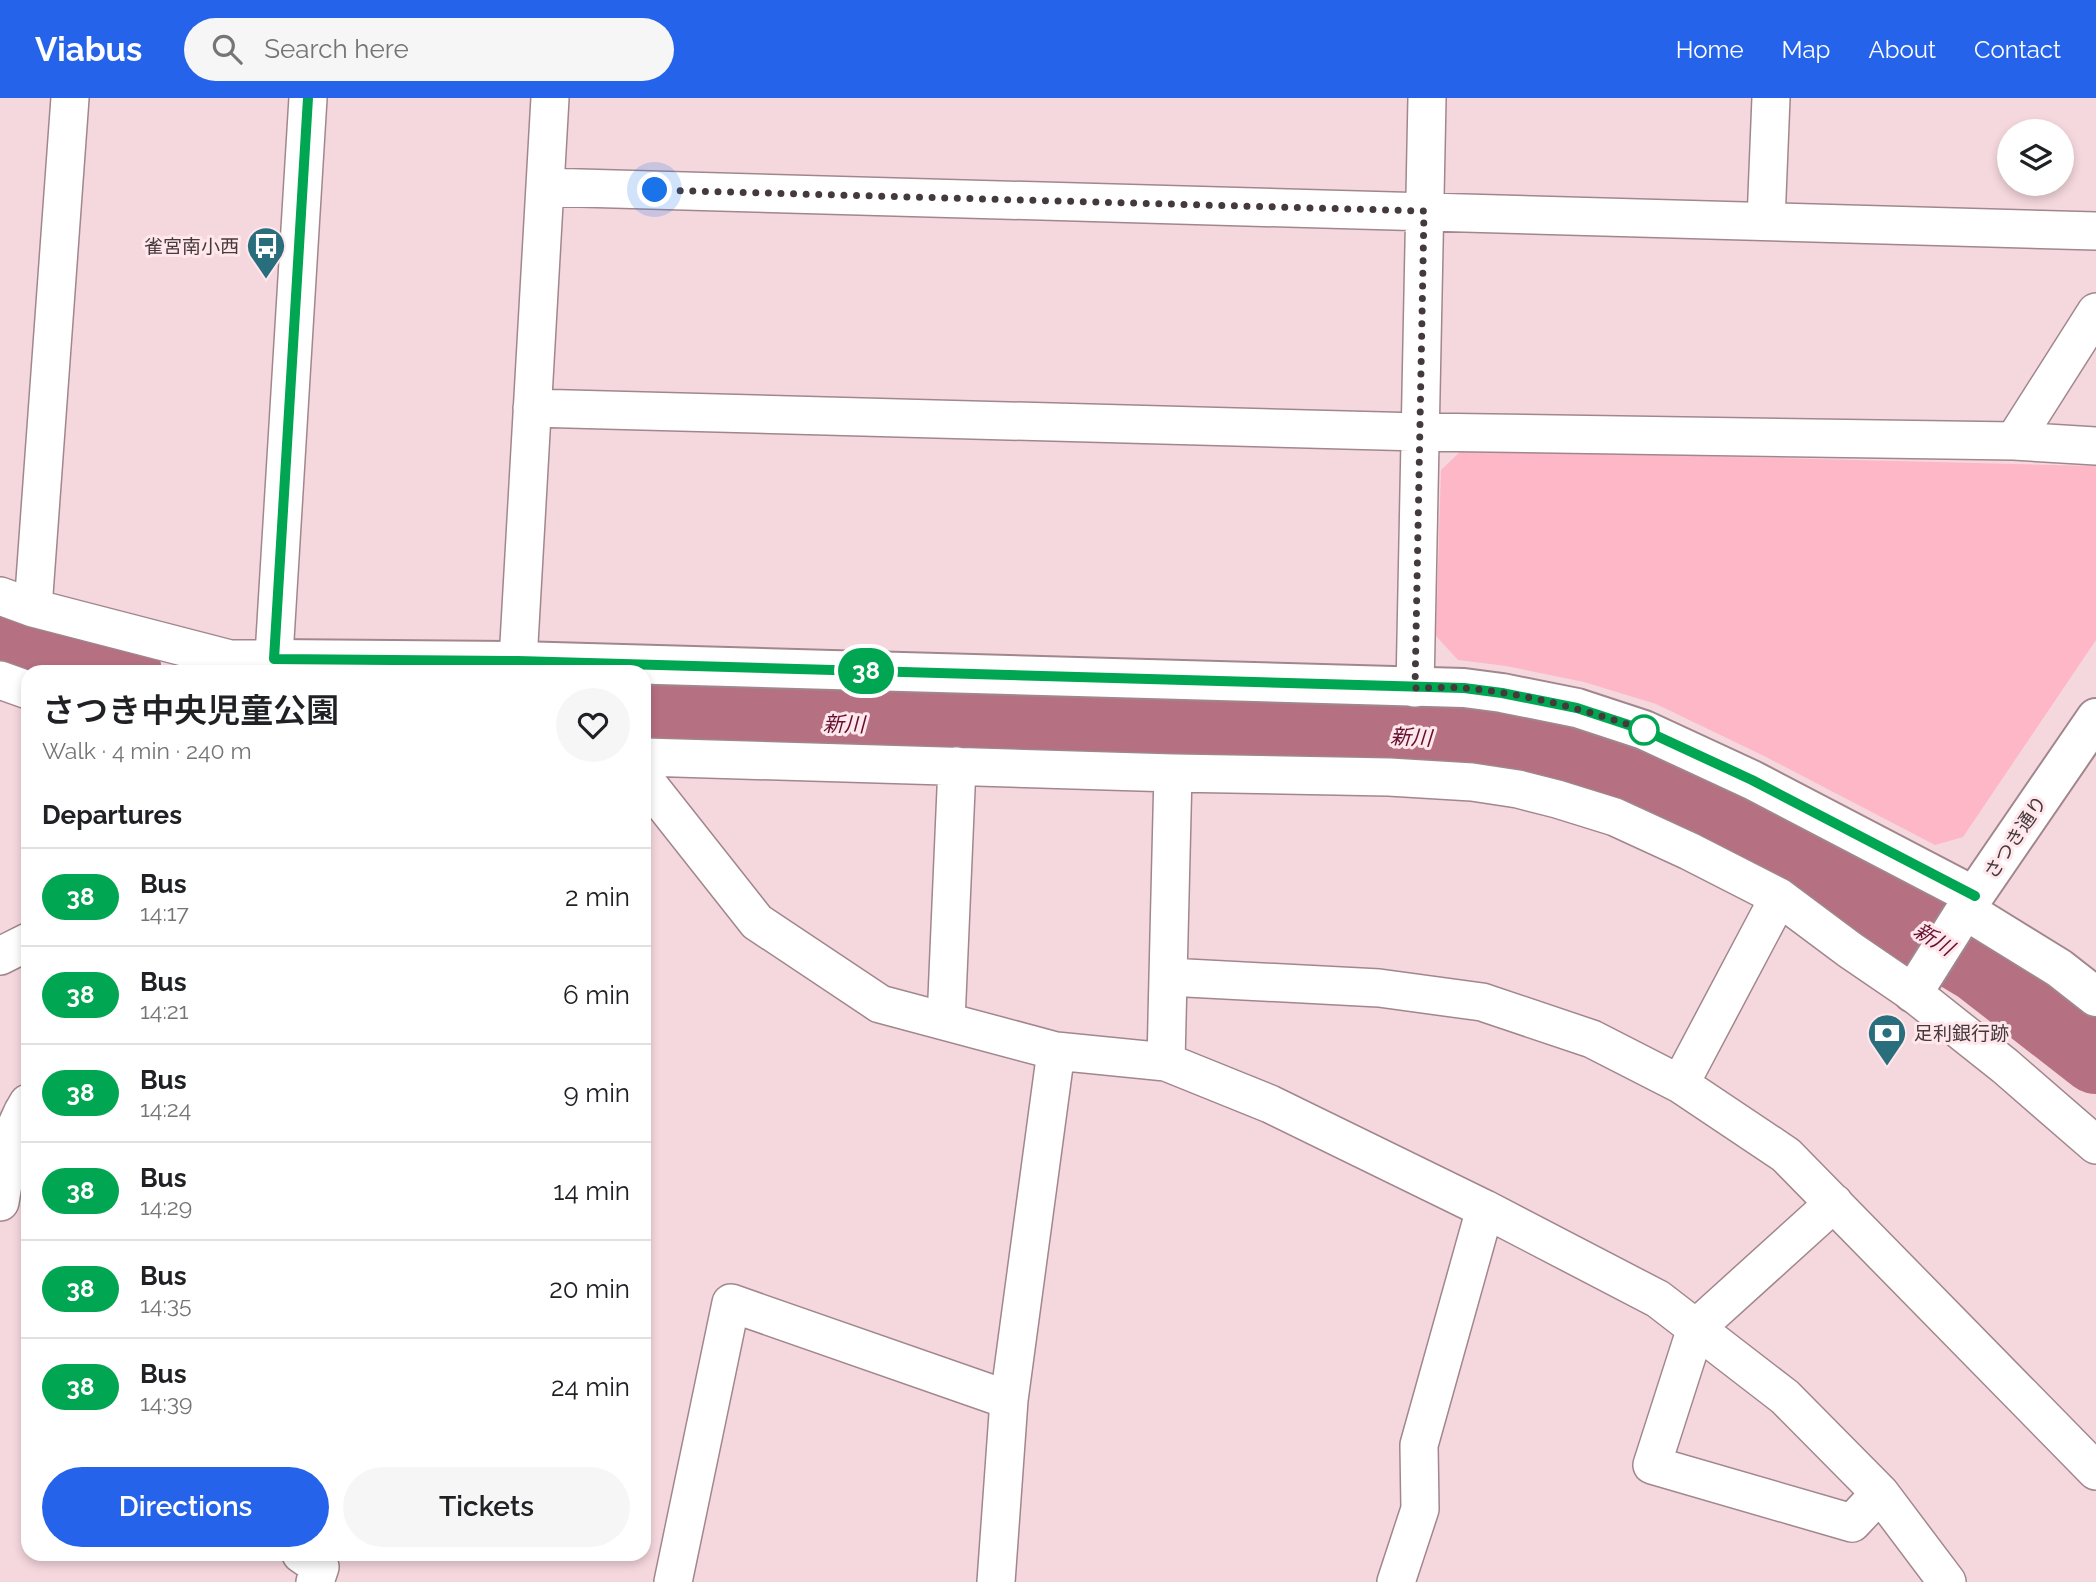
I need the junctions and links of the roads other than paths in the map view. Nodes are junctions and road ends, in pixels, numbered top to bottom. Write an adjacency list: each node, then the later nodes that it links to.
1 (71, 98): 15 (street)
2 (308, 98): 17 (street)
3 (550, 98): 6 (street)
4 (1427, 98): 7 (street)
5 (1771, 98): 8 (street)
6 (545, 187): 7 (street); 11 (street)
7 (1424, 211): 8 (street); 12 (street)
8 (1766, 220): 9 (street)
9 (2096, 231)
10 (2096, 312): 13 (street)
11 (532, 408): 12 (street); 16 (street)
12 (1420, 432): 13 (street); 22 (street)
13 (2014, 441): 14 (street)
14 (2096, 446)
15 (17, 602): 17 (street)
16 (518, 661): 17 (street); 18 (street)
17 (274, 665)
18 (651, 665)
19 (651, 665): 22 (street)
20 (0, 680): 21 (street)
21 (21, 688)
22 (1415, 688): 29 (street)
23 (2096, 718): 29 (street, さつき通り)
24 (651, 757): 25 (street)
25 (957, 766): 26 (street); 35 (street)
26 (1174, 773): 28 (street); 32 (street)
27 (651, 788): 35 (street)
28 (1779, 897): 33 (street); 38 (street)
29 (1964, 912): 33 (street, さつき通り); 34 (street)
30 (21, 946): 31 (street)
31 (0, 956)
32 (1168, 977): 37 (street); 38 (street)
33 (1922, 979): 40 (street)
34 (2096, 997)
35 (946, 1021): 36 (street)
36 (1056, 1051): 37 (street); 45 (street)
37 (1166, 1062): 43 (street)
38 (1681, 1084): 42 (street)
39 (21, 1113): 41 (street)
40 (2096, 1145)
41 (0, 1202)
42 (1834, 1203): 44 (street); 46 (street)
43 (1485, 1209): 44 (street); 52 (street)
44 (1696, 1328): 47 (street); 47 (street)
45 (1009, 1399): 50 (street); 51 (street)
46 (2096, 1471)
47 (1880, 1493): 53 (street)
48 (311, 1561): 49 (street)
49 (315, 1582)
50 (673, 1582)
51 (996, 1582)
52 (1396, 1582)
53 (1947, 1582)

